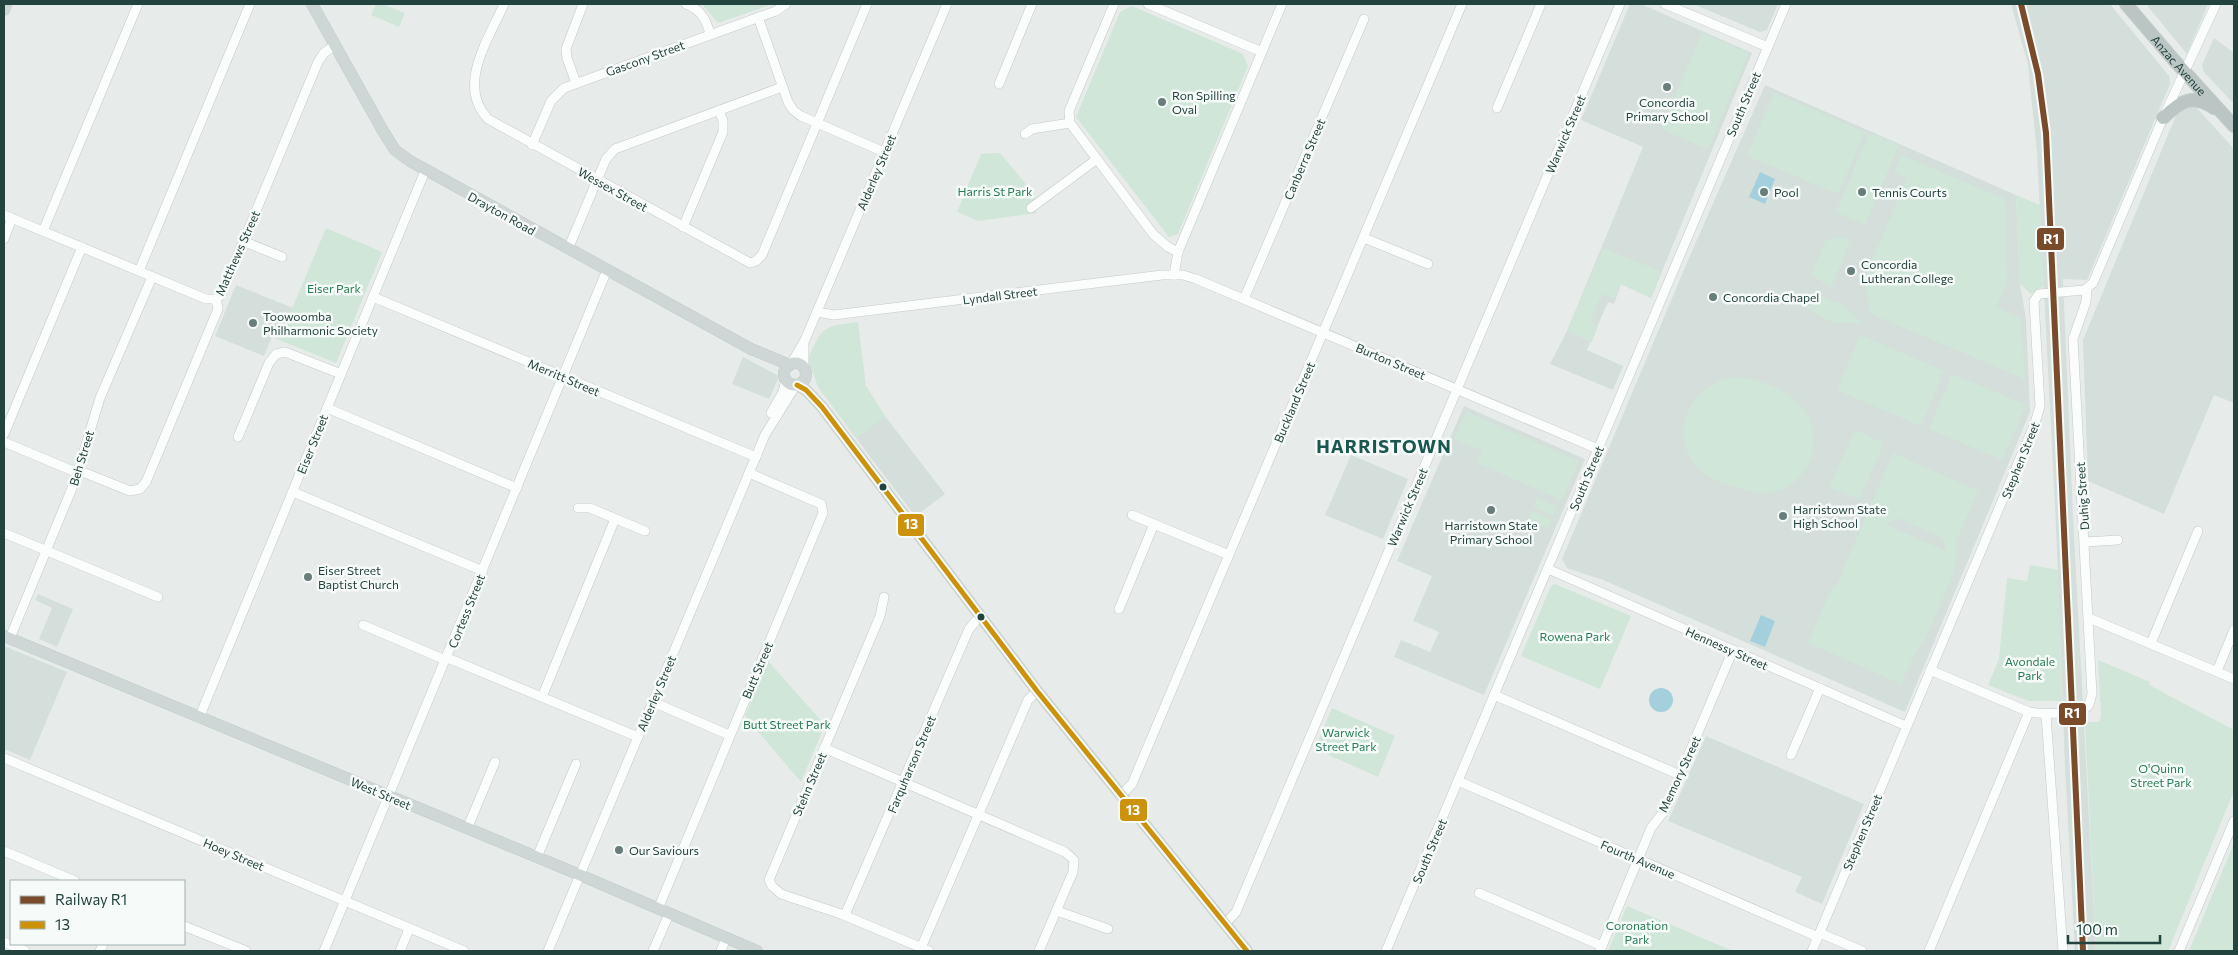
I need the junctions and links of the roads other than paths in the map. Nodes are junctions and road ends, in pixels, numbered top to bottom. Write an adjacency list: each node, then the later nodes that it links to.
1 (6, 4): 22 (main road)
2 (138, 4): 49 (street)
3 (250, 4): 59 (street)
4 (312, 4): 26 (main road, Drayton Road)
5 (504, 4): 41 (street, Wessex Street)
6 (583, 4): 30 (street)
7 (686, 4): 25 (street)
8 (786, 4): 23 (street, Gascony Street)
9 (868, 4): 38 (street)
10 (947, 4): 42 (street, Alderley Street)
11 (1032, 4): 31 (street)
12 (1114, 4): 37 (street)
13 (1148, 4): 28 (street)
14 (1282, 4): 28 (street)
15 (1462, 4): 50 (street, Buckland Street)
16 (1541, 4): 33 (street)
17 (1620, 4): 73 (street, Warwick Street)
18 (1665, 4): 27 (street)
19 (1786, 4): 27 (street, South Street)
20 (2126, 4): 29 (highway, Anzac Avenue)
21 (2216, 4): 29 (street)
22 (4, 10)
23 (758, 17): 25 (street, Gascony Street); 32 (street)
24 (1364, 19): 64 (street, Canberra Street)
25 (710, 34): 30 (street, Gascony Street)
26 (335, 45): 44 (main road, Drayton Road); 52 (street, Matthews Street)
27 (1768, 47): 79 (street, South Street)
28 (1262, 52): 55 (street)
29 (2185, 72): 35 (highway, Anzac Avenue); 36 (street)
30 (576, 83): 41 (street, Gascony Street)
31 (999, 84)
32 (782, 87): 34 (street); 38 (street)
33 (1496, 108)
34 (719, 110): 45 (street); 48 (street)
35 (2225, 116): 36 (highway); 39 (highway, Anzac Avenue)
36 (2163, 118): 62 (street)
37 (1070, 123): 40 (street); 43 (street)
38 (817, 124): 42 (street); 48 (street, Wessex Street)
39 (2234, 126)
40 (1025, 134)
41 (532, 145): 45 (street, Wessex Street)
42 (884, 152): 66 (street, Alderley Street)
43 (1097, 159): 46 (street); 55 (street)
44 (424, 171): 54 (main road, Drayton Road); 63 (street, Eiser Street)
45 (596, 180): 48 (street, Wessex Street); 54 (street)
46 (1031, 208)
47 (8, 217): 49 (street); 51 (street)
48 (683, 227)
49 (43, 231): 53 (street)
50 (1364, 238): 57 (street); 67 (street, Buckland Street)
51 (4, 239)
52 (244, 241): 56 (street); 65 (street, Matthews Street)
53 (82, 248): 59 (street); 76 (street)
54 (568, 248): 58 (main road, Drayton Road)
55 (1178, 252): 60 (street)
56 (282, 257)
57 (1428, 264)
58 (607, 270): 71 (main road, Drayton Road); 72 (street, Cortess Street)
59 (139, 271): 61 (street)
60 (1178, 275): 64 (street, Burton Street); 66 (street, Lyndall Street)
61 (152, 277): 65 (street); 81 (street, Beh Street)
62 (2086, 289): 93 (street, Duhig Street); 109 (street, Stephen Street)
63 (373, 297): 70 (street, Eiser Street); 72 (street, Merritt Street)
64 (1244, 298): 67 (street, Burton Street)
65 (216, 299): 81 (street, Matthews Street)
66 (817, 312): 68 (street, Alderley Street)
67 (1323, 333): 73 (street, Burton Street); 95 (street, Buckland Street)
68 (805, 340): 69 (street, Alderley Street); 71 (street, Alderley Street)
69 (805, 372): 71 (main road); 71 (main road); 74 (main road, Drayton Road)
70 (340, 374): 75 (street, Eiser Street); 77 (street)
71 (791, 376): 74 (main road, Drayton Road); 80 (street, Alderley Street)
72 (563, 377): 80 (street, Merritt Street); 83 (street, Cortess Street)
73 (1458, 389): 79 (street, Burton Street); 147 (street, Warwick Street)
74 (822, 407): 101 (main road, Drayton Road)
75 (327, 408): 83 (street); 84 (street, Eiser Street)
76 (4, 434)
77 (238, 437)
78 (4, 442): 81 (street)
79 (1598, 449): 96 (street, South Street)
80 (756, 457): 82 (street, Alderley Street)
81 (78, 472): 94 (street, Beh Street)
82 (749, 473): 116 (street, Alderley Street); 121 (street, Butt Street)
83 (517, 488): 97 (street, Cortess Street)
84 (293, 492): 97 (street); 119 (street, Eiser Street)
85 (578, 508): 87 (street)
86 (1132, 515): 88 (street)
87 (616, 519): 89 (street); 115 (street)
88 (1154, 524): 95 (street); 100 (street)
89 (645, 531)
90 (2198, 531): 106 (street)
91 (4, 533): 94 (street)
92 (2118, 540): 93 (street)
93 (2085, 542): 102 (street, Duhig Street)
94 (46, 551): 98 (street); 105 (street, Beh Street)
95 (1229, 555): 132 (street, Buckland Street)
96 (1548, 569): 107 (street, Hennessy Street); 114 (street, South Street)
97 (483, 571): 108 (street, Cortess Street)
98 (158, 597)
99 (884, 597): 123 (street, Stehn Street)
100 (1119, 609)
101 (980, 616): 113 (main road, Drayton Road); 130 (street, Farquharson Street)
102 (2089, 618): 106 (street); 118 (street, Duhig Street)
103 (363, 626): 108 (street)
104 (2234, 630): 110 (street)
105 (7, 637): 119 (main road, West Street)
106 (2150, 643): 110 (street)
107 (1733, 650): 112 (street, Hennessy Street); 128 (street, Memory Street)
108 (447, 659): 115 (street); 131 (street, Cortess Street)
109 (1930, 670): 117 (street); 120 (street, Stephen Street)
110 (2217, 671): 111 (street)
111 (2234, 678)
112 (1820, 688): 120 (street, Hennessy Street); 124 (street)
113 (1037, 691): 132 (main road, Drayton Road); 133 (street)
114 (1494, 695): 128 (street); 129 (street, South Street)
115 (542, 697): 122 (street)
116 (653, 702): 121 (street); 122 (street, Alderley Street)
117 (2029, 712): 118 (street); 170 (street)
118 (2046, 715): 171 (street)
119 (199, 718): 131 (main road, West Street)
120 (1906, 726): 151 (street, Stephen Street)
121 (729, 735): 143 (street, Butt Street)
122 (638, 737): 139 (street, Alderley Street)
123 (824, 748): 130 (street); 146 (street, Stehn Street)
124 (1791, 755)
125 (4, 758): 142 (street, Hoey Street)
126 (495, 762): 135 (street)
127 (576, 764): 137 (street)
128 (1680, 775): 138 (street, Memory Street)
129 (1458, 781): 138 (street, Fourth Avenue); 167 (street, South Street)
130 (904, 782): 133 (street); 146 (street, Farquharson Street)
131 (390, 796): 135 (main road, West Street); 142 (street, Cortess Street)
132 (1120, 796): 147 (main road, Drayton Road)
133 (979, 815): 144 (street); 154 (street)
134 (2234, 820): 172 (street)
135 (467, 829): 137 (main road, West Street)
136 (4, 851): 140 (street)
137 (537, 857): 139 (main road, West Street)
138 (1638, 859): 151 (street, Fourth Avenue); 155 (street, Memory Street)
139 (580, 875): 143 (main road, West Street); 161 (street, Alderley Street)
140 (73, 880)
141 (1479, 893): 155 (street)
142 (346, 901): 149 (street, Hoey Street); 158 (street, Cortess Street)
143 (658, 909): 145 (main road, West Street)
144 (1057, 911): 150 (street); 165 (street)
145 (669, 914): 152 (main road, West Street); 162 (street)
146 (845, 915): 154 (street)
147 (1225, 924): 166 (main road, Drayton Road)
148 (185, 926): 157 (street)
149 (409, 929): 159 (street); 160 (street, Hoey Street)
150 (1108, 930)
151 (1819, 935): 168 (street, Stephen Street); 169 (street, Fourth Avenue)
152 (726, 938): 163 (street); 164 (main road, West Street)
153 (11, 945): 156 (street)
154 (925, 949)
155 (1601, 949)
156 (25, 951)
157 (246, 951)
158 (324, 951)
159 (400, 951)
160 (464, 951)
161 (548, 951)
162 (653, 951)
163 (721, 951)
164 (757, 951)
165 (1039, 951)
166 (1247, 951)
167 (1386, 951)
168 (1812, 951)
169 (1862, 951)
170 (1929, 951)
171 (2063, 951)
172 (2179, 951)

